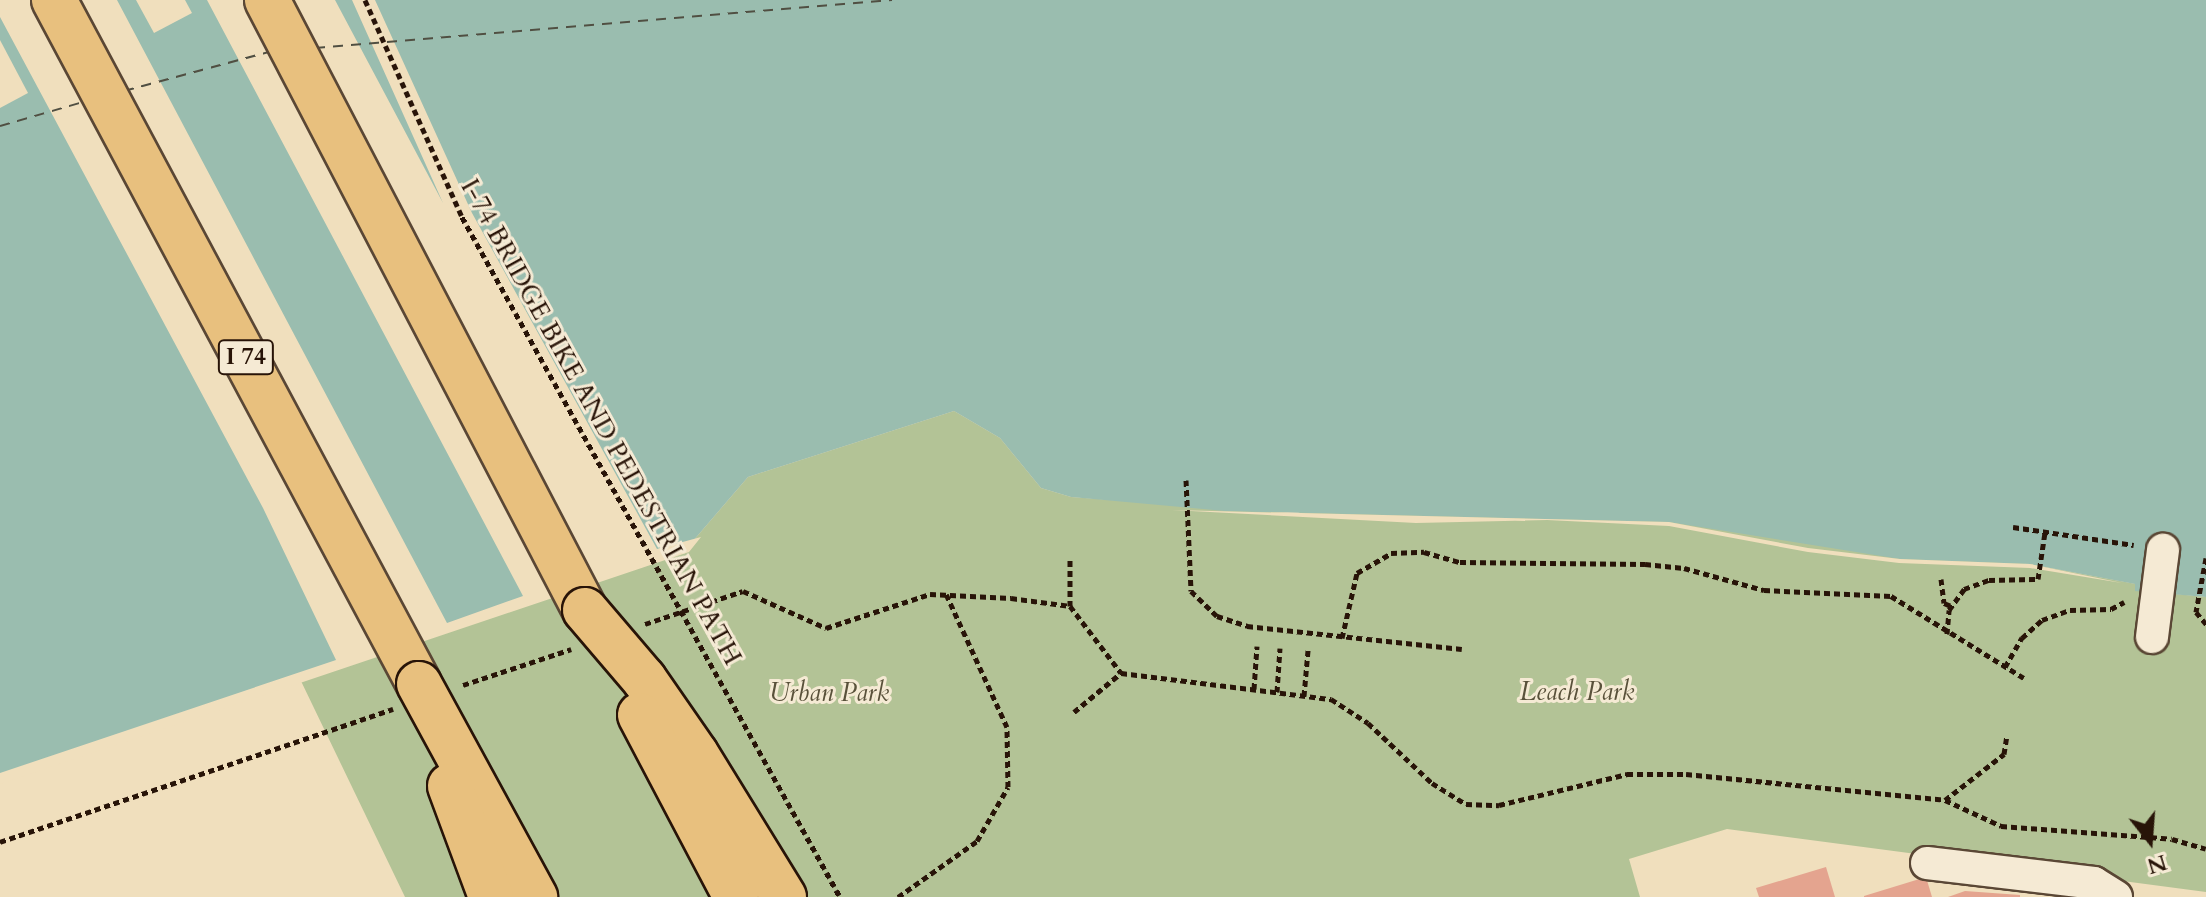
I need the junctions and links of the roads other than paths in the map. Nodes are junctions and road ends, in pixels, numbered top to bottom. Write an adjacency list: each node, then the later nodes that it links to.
1 (54, 0): 6 (highway, I 74)
2 (267, 0): 4 (highway)
3 (2148, 553): 5 (lane)
4 (582, 628): 10 (highway, bridge); 11 (highway, bridge)
5 (2152, 637)
6 (427, 692): 8 (highway, bridge); 9 (highway, I 74, bridge)
7 (1927, 863): 12 (lane)
8 (491, 897)
9 (535, 897)
10 (736, 897)
11 (784, 897)
12 (2116, 897)

